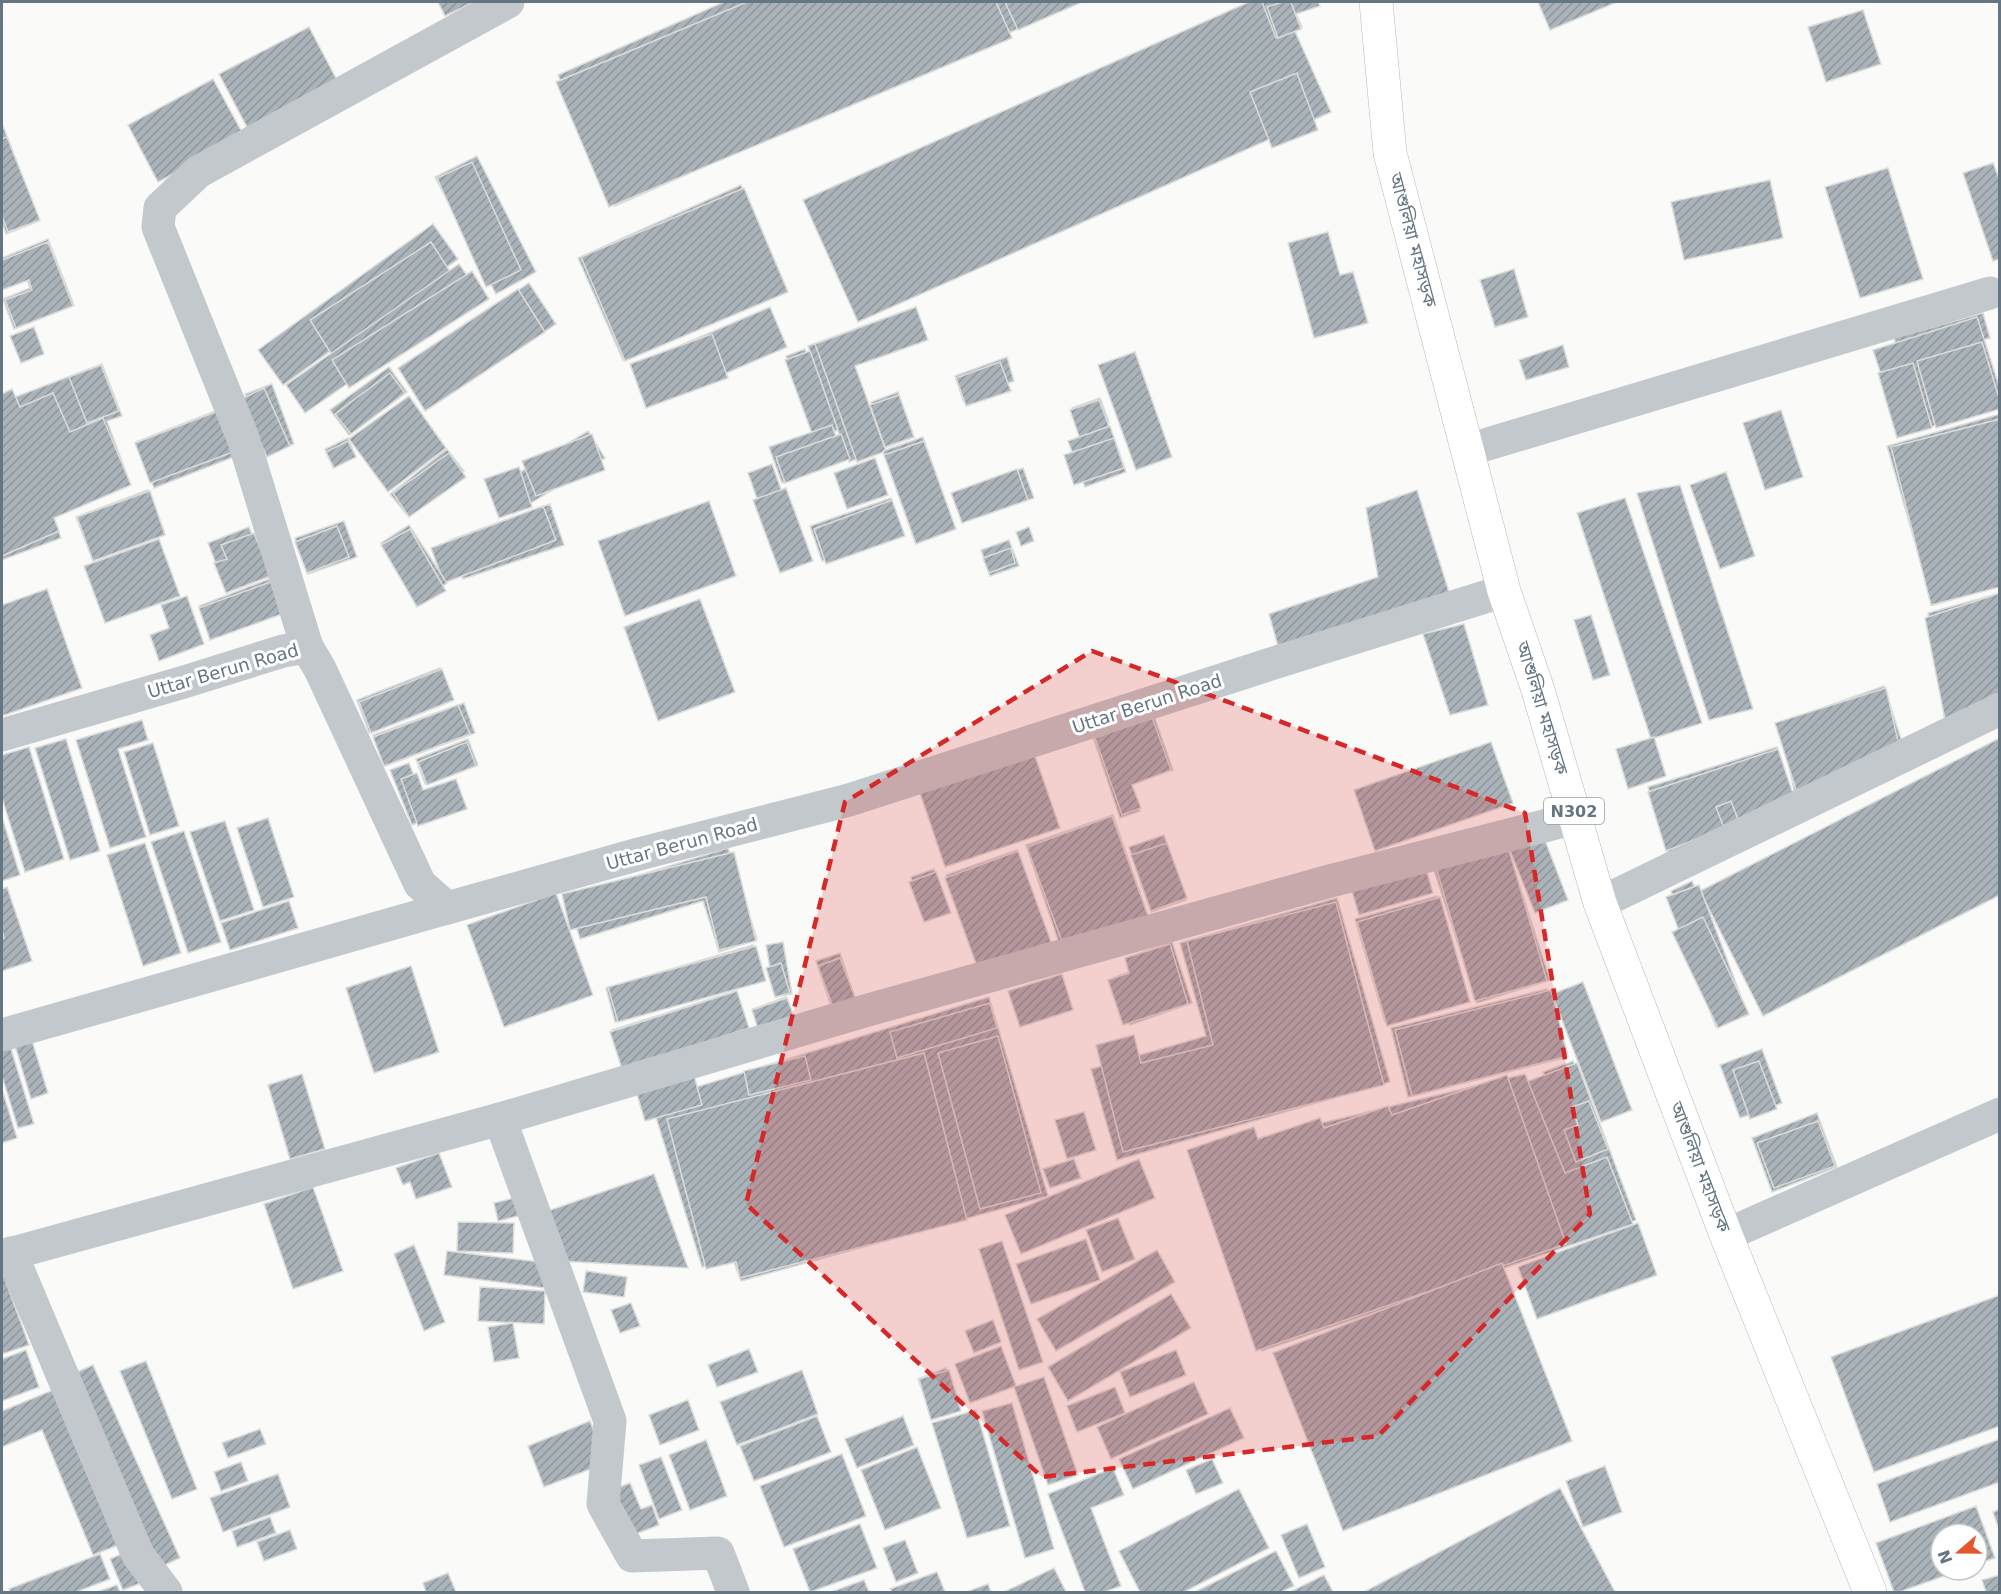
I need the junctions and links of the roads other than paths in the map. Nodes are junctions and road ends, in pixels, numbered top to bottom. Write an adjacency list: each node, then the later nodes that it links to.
1 (508, 2): 6 (street)
2 (1376, 2): 4 (highway, আশুলিয়া মহাসড়ক / N302)
3 (1990, 293): 4 (street)
4 (1468, 450): 5 (highway, আশুলিয়া মহাসড়ক / N302)
5 (1504, 591): 9 (highway, আশুলিয়া মহাসড়ক / N302); 11 (street, Uttar Berun Road)
6 (307, 647): 8 (street, Uttar Berun Road); 11 (street, Uttar Berun Road)
7 (2000, 709): 10 (street)
8 (2, 735)
9 (1575, 818): 10 (highway, আশুলিয়া মহাসড়ক / N302); 14 (street)
10 (1600, 903): 15 (highway, আশুলিয়া মহাসড়ক / N302)
11 (447, 908): 12 (street)
12 (2, 1035)
13 (2000, 1114): 15 (street)
14 (500, 1119): 16 (street); 18 (street)
15 (1726, 1235): 19 (highway, আশুলিয়া মহাসড়ক / N302)
16 (6, 1255): 17 (street)
17 (166, 1593)
18 (733, 1593)
19 (1870, 1593)

